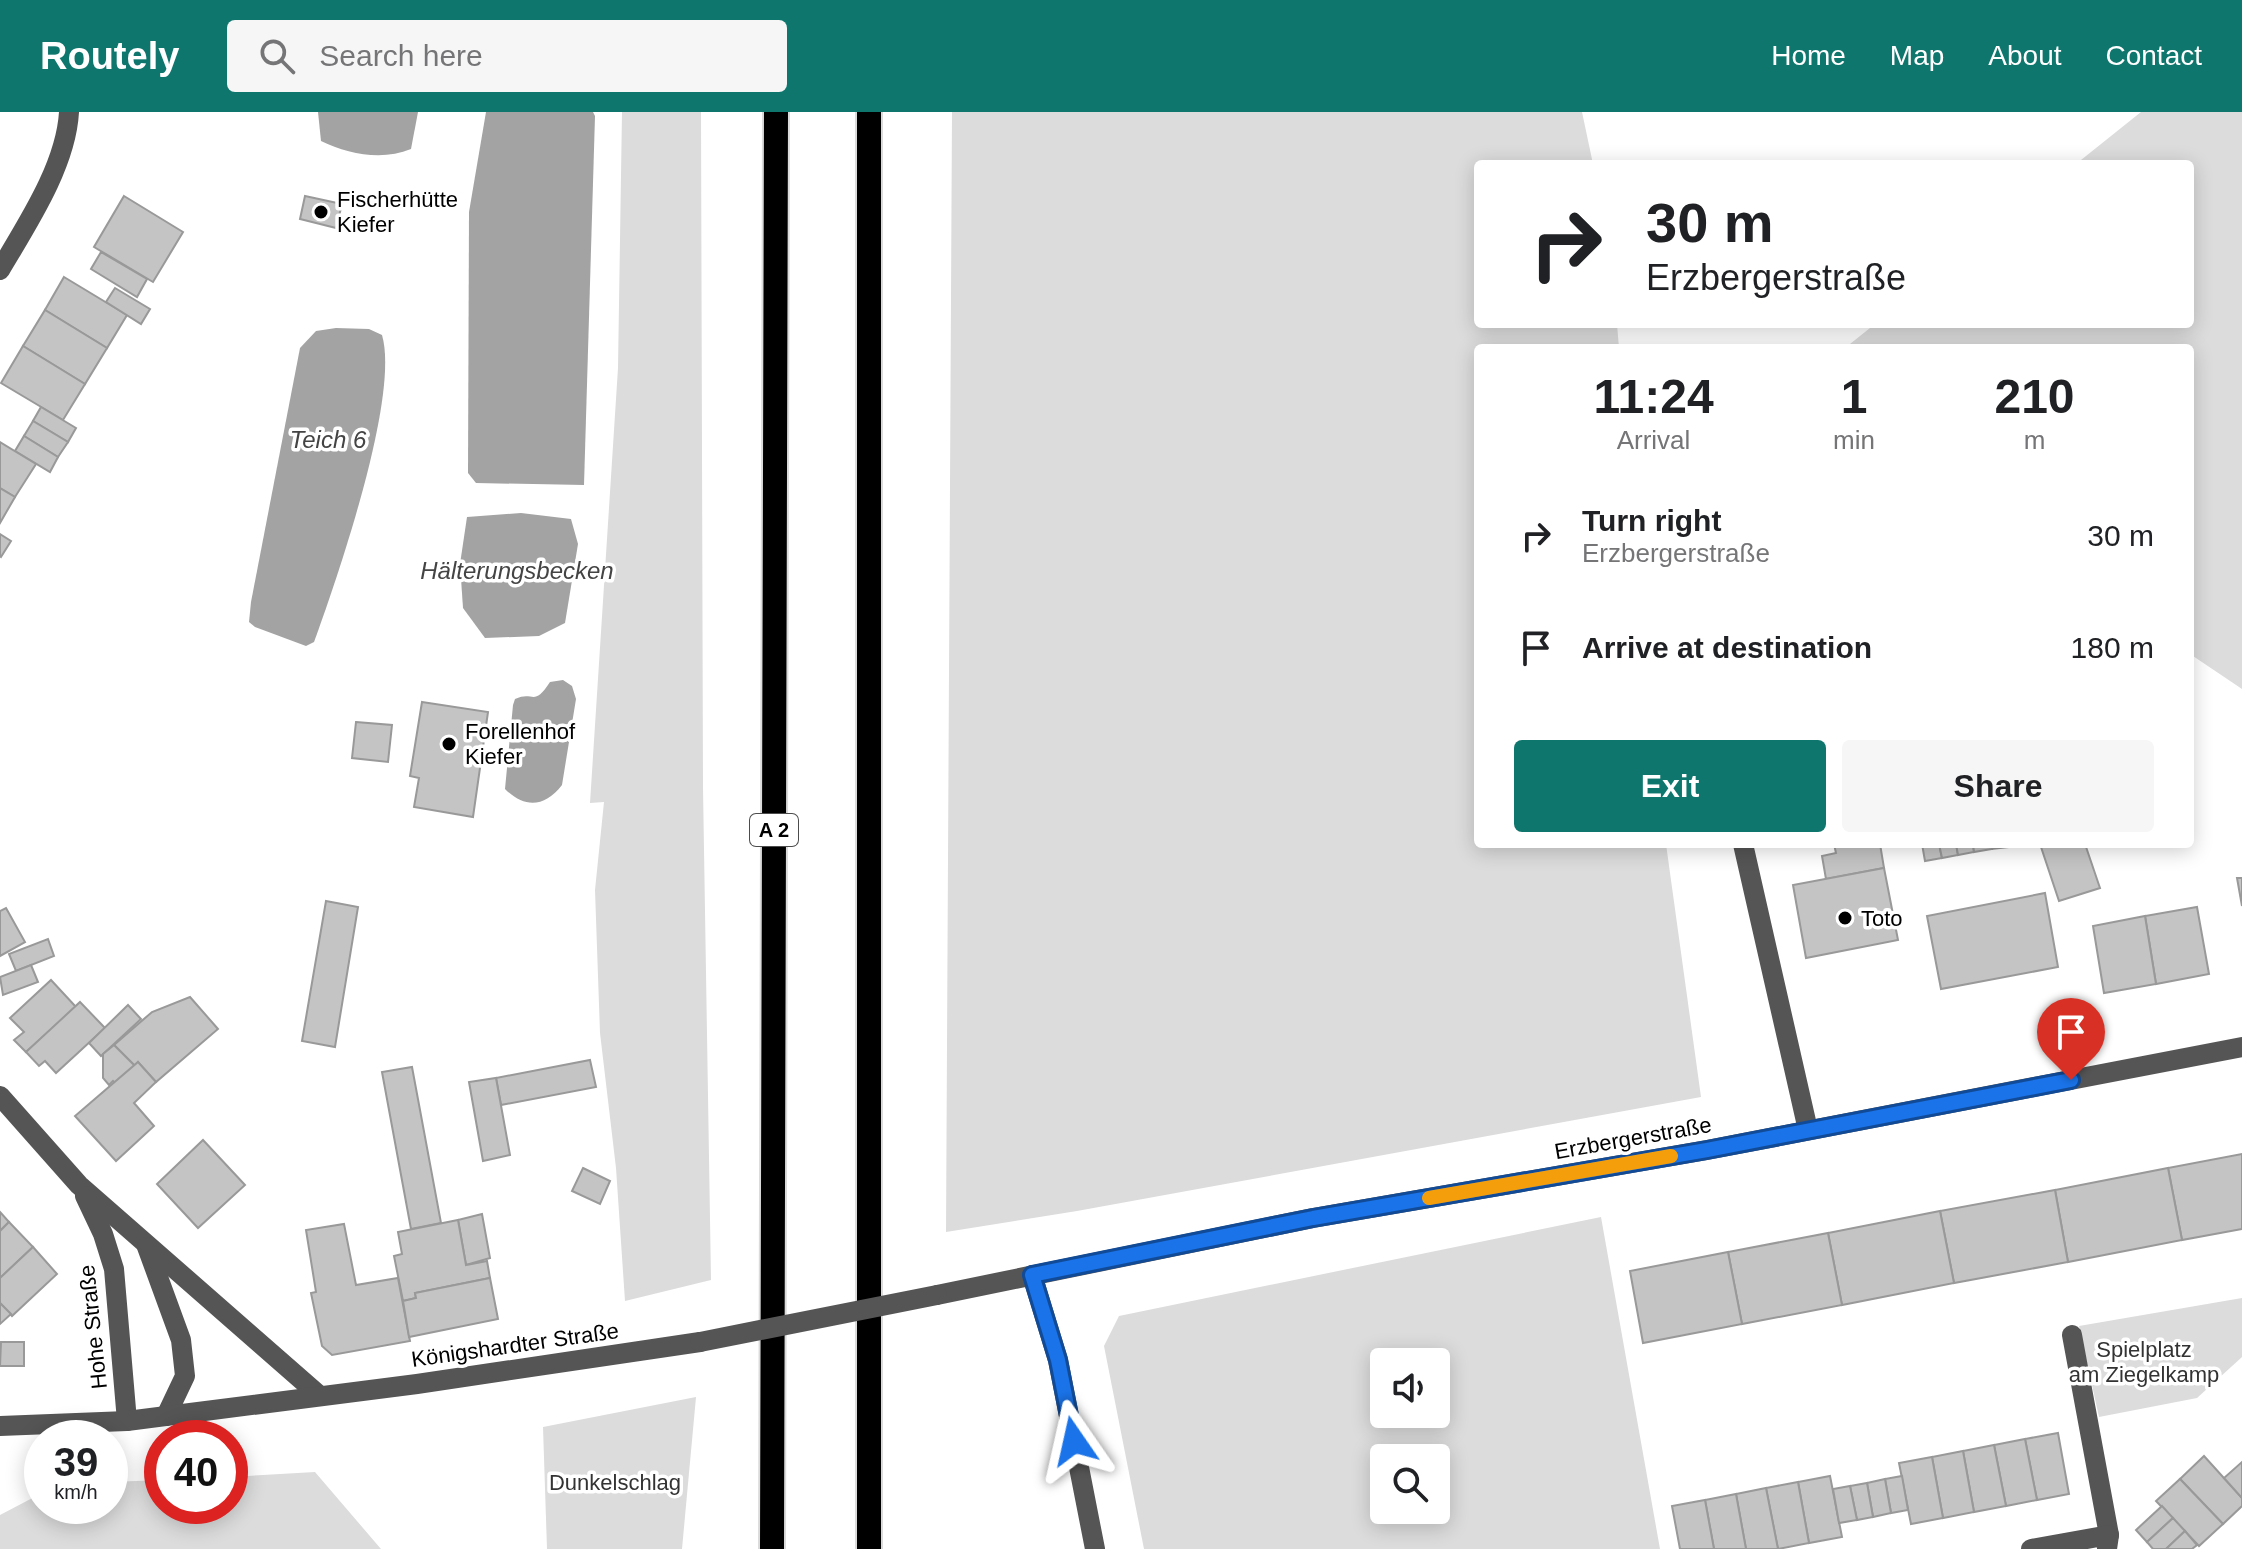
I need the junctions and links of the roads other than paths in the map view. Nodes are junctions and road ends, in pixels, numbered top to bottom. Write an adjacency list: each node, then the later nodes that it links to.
1 (69, 112): 4 (street)
2 (776, 112): 20 (highway, A 2)
3 (869, 112): 21 (highway)
4 (0, 270)
5 (1744, 848): 8 (street)
6 (2242, 1047): 8 (street, Erzbergerstraße)
7 (0, 1096): 9 (street, Hohe Straße)
8 (1808, 1130): 11 (street, Erzbergerstraße)
9 (79, 1185): 10 (street, Hohe Straße); 15 (street, Hohe Straße)
10 (145, 1242): 13 (street, Hohe Straße); 14 (street, Hohe Straße)
11 (1032, 1275): 13 (street, Königshardter Straße, bridge); 22 (street)
12 (2072, 1335): 19 (street)
13 (320, 1396): 14 (street, Königshardter Straße)
14 (166, 1416): 16 (street, Königshardter Straße)
15 (127, 1420)
16 (128, 1421)
17 (24, 1425): 18 (street, Königshardter Straße)
18 (0, 1426)
19 (2108, 1542): 23 (street)
20 (772, 1549)
21 (869, 1549)
22 (1095, 1549)
23 (2031, 1549)

